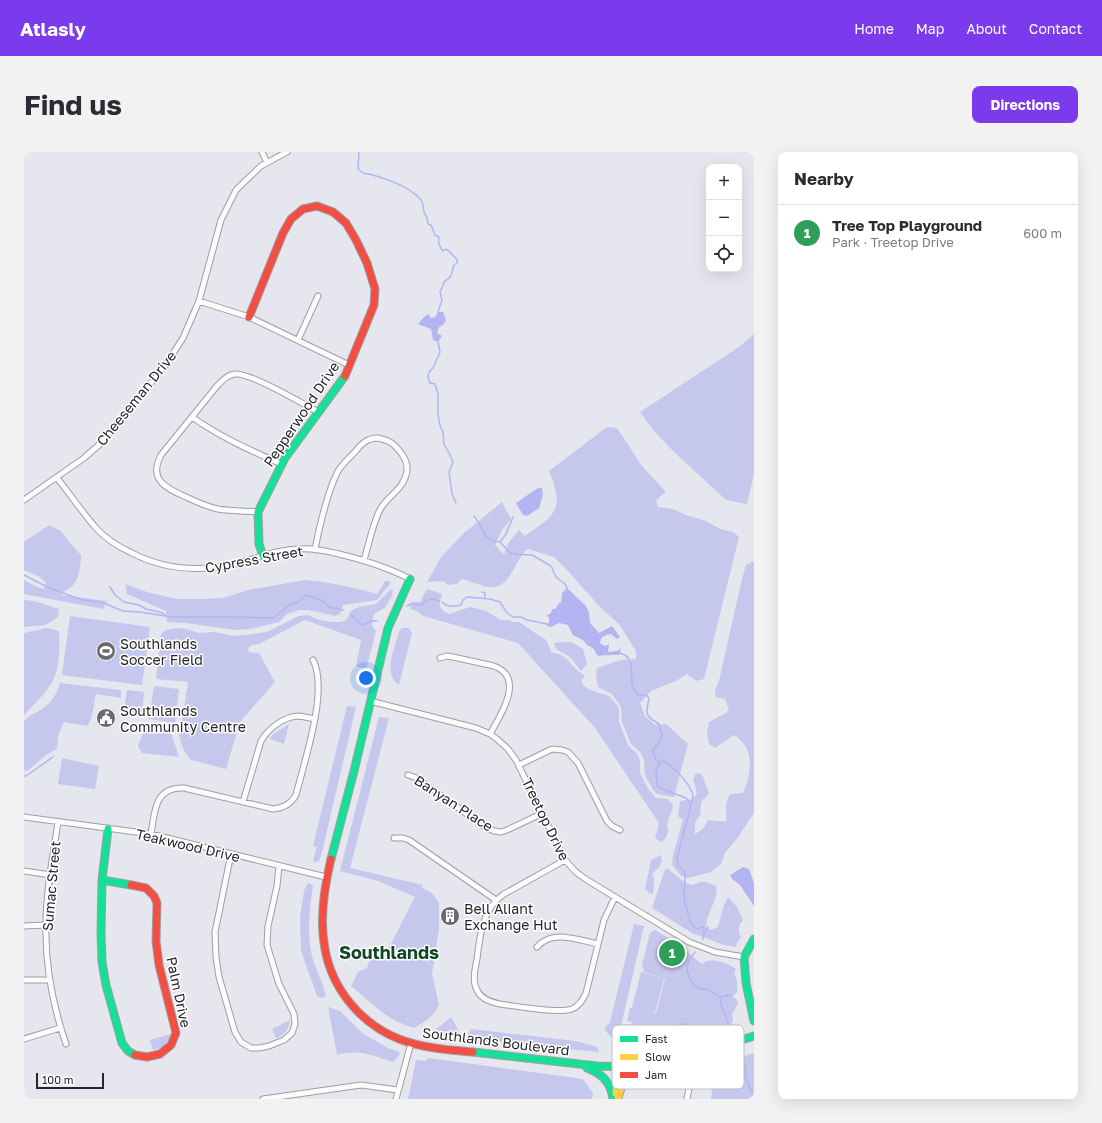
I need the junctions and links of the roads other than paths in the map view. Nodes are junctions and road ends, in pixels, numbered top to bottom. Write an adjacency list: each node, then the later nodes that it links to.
1 (262, 152): 3 (street)
2 (287, 152): 3 (street, Cheeseman Drive)
3 (267, 163): 5 (street, Cheeseman Drive)
4 (318, 296): 7 (street)
5 (199, 301): 6 (street); 12 (street, Cheeseman Drive)
6 (249, 317): 7 (street); 8 (street, Pepperwood Drive)
7 (298, 340): 8 (street)
8 (349, 365): 9 (street, Pepperwood Drive)
9 (318, 412): 10 (street); 11 (street, Pepperwood Drive)
10 (192, 417): 11 (street); 14 (street)
11 (281, 464): 14 (street, Pepperwood Drive)
12 (57, 478): 13 (street, Cheeseman Drive); 16 (street, Cypress Street)
13 (24, 500)
14 (258, 512): 16 (street, Pepperwood Drive)
15 (316, 549): 16 (street, Cypress Street); 17 (street, Cypress Street); 17 (street)
16 (263, 556)
17 (364, 560): 18 (street, Cypress Street)
18 (410, 579): 21 (street, Southlands Boulevard)
19 (440, 658): 23 (street)
20 (312, 660): 22 (street)
21 (370, 702): 23 (street, Treetop Drive); 39 (street, Southlands Boulevard)
22 (315, 719): 26 (street); 26 (street)
23 (490, 734): 24 (street, Treetop Drive)
24 (520, 765): 27 (street, Treetop Drive); 31 (street)
25 (408, 775): 27 (street, Banyan Place)
26 (243, 802): 32 (street)
27 (542, 813): 35 (street, Treetop Drive)
28 (24, 817): 29 (street, Teakwood Drive)
29 (58, 822): 30 (street, Teakwood Drive); 38 (street, Sumac Street)
30 (108, 829): 32 (street, Teakwood Drive); 40 (street, Palm Drive)
31 (620, 830)
32 (151, 834): 34 (street, Teakwood Drive)
33 (394, 838): 42 (street)
34 (231, 854): 36 (street, Teakwood Drive); 36 (street)
35 (565, 860): 41 (street, Treetop Drive); 42 (street)
36 (279, 866): 39 (street, Teakwood Drive)
37 (24, 871): 38 (street)
38 (51, 875): 43 (street, Sumac Street)
39 (326, 877): 56 (street, Southlands Boulevard)
40 (102, 880): 40 (street, Palm Drive)
41 (615, 897): 46 (street); 48 (street, Treetop Drive)
42 (496, 900): 46 (street)
43 (46, 925): 44 (street); 50 (street, Sumac Street)
44 (24, 926)
45 (754, 939): 48 (street)
46 (598, 944): 47 (street)
47 (537, 947)
48 (744, 957): 51 (street)
49 (24, 980): 50 (street)
50 (49, 980): 52 (street, Sumac Street)
51 (754, 1021)
52 (60, 1028): 54 (street); 57 (street, Sumac Street)
53 (754, 1036): 55 (street, Southlands Boulevard)
54 (24, 1039)
55 (744, 1039)
56 (411, 1043): 58 (street, Southlands Boulevard); 65 (street)
57 (66, 1044)
58 (578, 1064): 59 (street, Southlands Boulevard); 60 (street)
59 (612, 1067)
60 (612, 1088)
61 (612, 1089): 68 (street)
62 (617, 1089): 68 (street)
63 (620, 1089): 68 (street)
64 (689, 1089): 69 (street)
65 (398, 1090): 66 (street); 67 (street)
66 (264, 1099)
67 (396, 1099)
68 (616, 1099)
69 (687, 1099)

